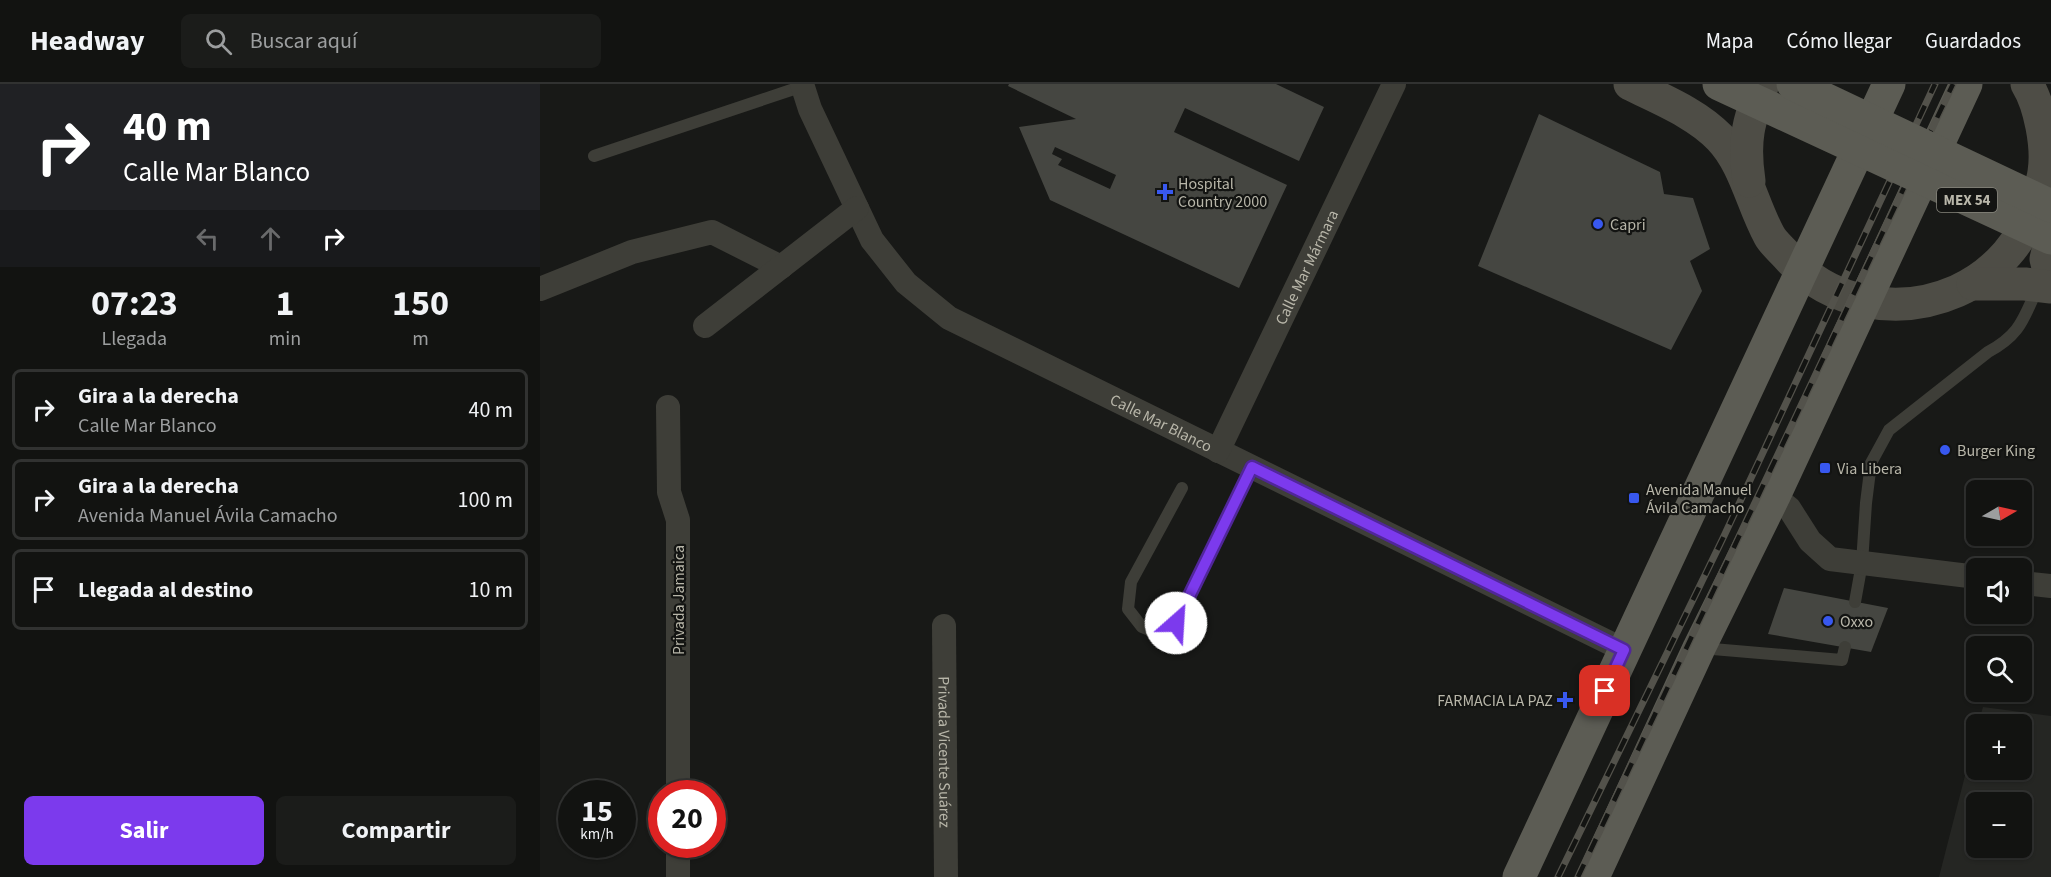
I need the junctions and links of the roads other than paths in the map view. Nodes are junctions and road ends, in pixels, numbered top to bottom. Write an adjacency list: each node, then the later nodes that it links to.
1 (1394, 84): 24 (street, Calle Mar Mármara)
2 (1630, 84): 12 (main road)
3 (1719, 84): 15 (main road, MEX 54, bridge)
4 (1763, 84): 12 (main road)
5 (1793, 84): 13 (main road, MEX 54, bridge)
6 (1889, 84): 17 (main road)
7 (1966, 84): 21 (main road)
8 (2027, 84): 10 (main road)
9 (802, 85): 11 (lane); 14 (street, Calle Mar Blanco)
10 (2047, 131): 18 (main road)
11 (594, 156)
12 (1751, 195): 17 (main road)
13 (2051, 206)
14 (857, 208): 16 (street); 24 (street, Calle Mar Blanco)
15 (2051, 238): 19 (main road)
16 (781, 267): 20 (street); 22 (street)
17 (1800, 271): 21 (main road); 36 (main road)
18 (1973, 284): 19 (main road); 21 (main road)
19 (2047, 284): 28 (lane)
20 (540, 289)
21 (1864, 302): 27 (main road)
22 (705, 326)
23 (668, 407): 37 (street, Privada Jamaica)
24 (1218, 451): 25 (street, Calle Mar Blanco)
25 (1252, 467): 26 (lane); 36 (street, Calle Mar Blanco)
26 (1182, 488)
27 (1774, 495): 28 (street); 35 (main road)
28 (1862, 563): 29 (street); 32 (lane)
29 (1966, 576)
30 (2032, 584): 31 (street)
31 (2051, 586)
32 (1855, 602)
33 (944, 626): 40 (street, Privada Vicente Suárez)
34 (1845, 647): 35 (lane)
35 (1699, 648): 42 (main road)
36 (1624, 650): 41 (main road)
37 (678, 780)
38 (678, 858): 39 (street)
39 (678, 877)
40 (946, 877)
41 (1519, 877)
42 (1593, 877)

